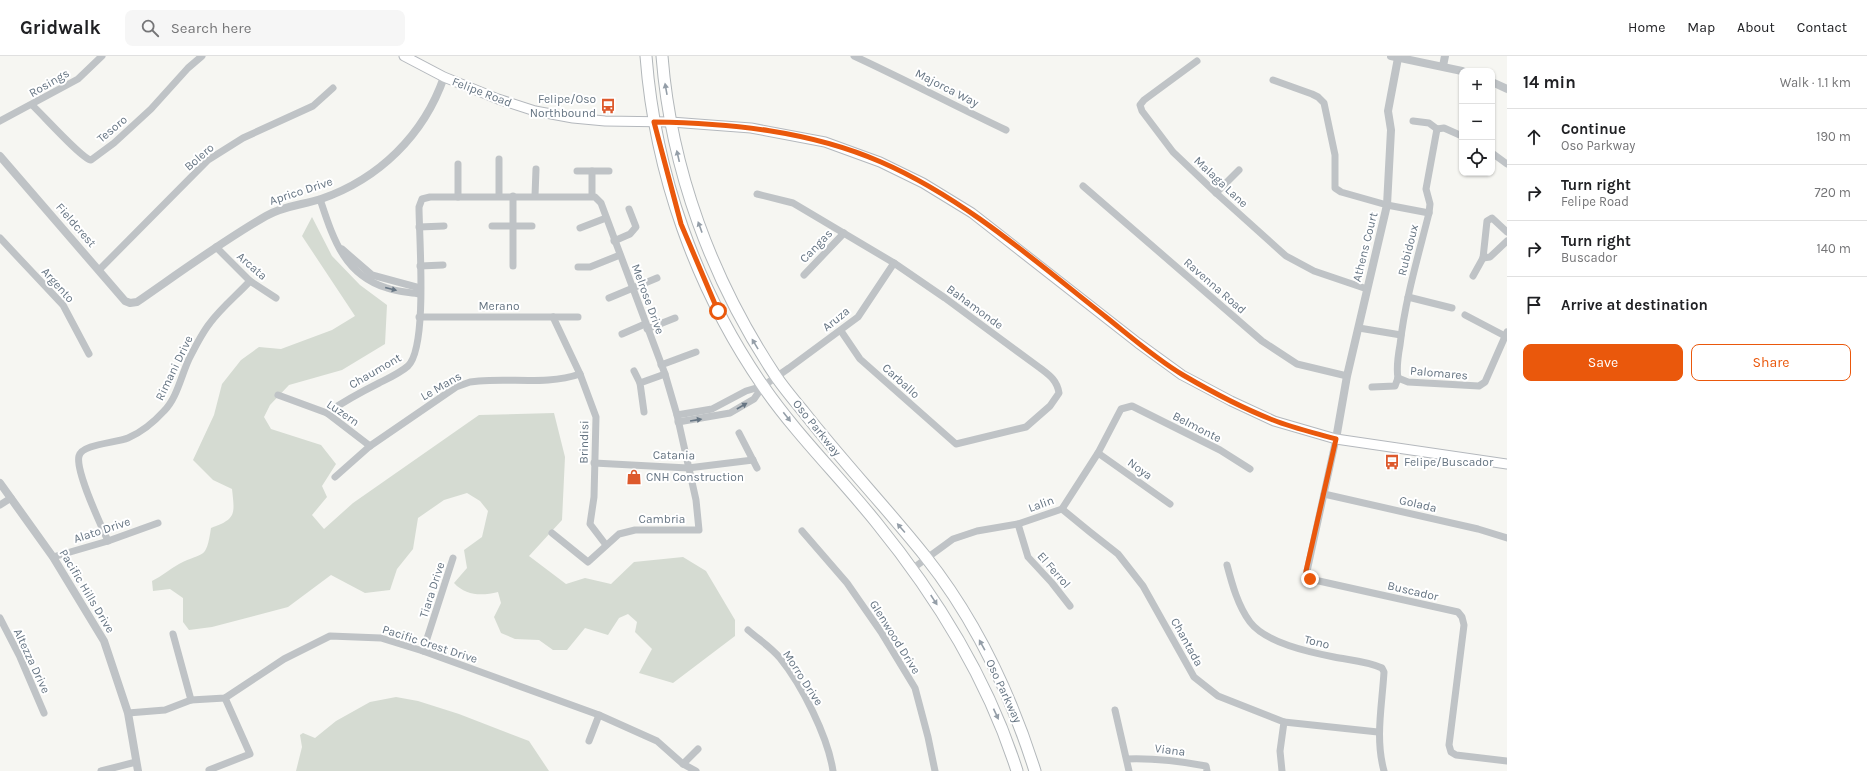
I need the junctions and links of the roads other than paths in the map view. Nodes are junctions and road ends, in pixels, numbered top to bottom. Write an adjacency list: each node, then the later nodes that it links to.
1 (102, 56): 17 (street, Rosings)
2 (202, 56): 17 (street, Tesoro)
3 (404, 56): 12 (main road, Felipe Road)
4 (646, 56): 20 (main road, Oso Parkway)
5 (662, 56): 21 (main road, Oso Parkway, one-way to 5)
6 (854, 56): 23 (street, Majorca Way)
7 (1445, 56): 10 (street)
8 (1394, 57): 10 (street); 44 (street, Athens Court)
9 (1197, 61): 37 (street, Malaga Lane)
10 (1443, 66): 11 (street)
11 (1459, 70)
12 (444, 77): 20 (main road, Felipe Road); 43 (street, Aprico Drive)
13 (1273, 80): 44 (street)
14 (1495, 83): 16 (street)
15 (333, 88): 67 (street, Bolero)
16 (1507, 89)
17 (32, 105): 18 (street, Rosings)
18 (0, 121)
19 (1413, 121): 22 (street)
20 (654, 122): 21 (main road, Felipe Road); 101 (main road, Oso Parkway)
21 (671, 122): 98 (main road, Oso Parkway, one-way to 21); 111 (main road, Felipe Road)
22 (1437, 129): 24 (street); 46 (street, Rubidoux)
23 (1006, 130)
24 (1459, 135)
25 (1495, 155): 29 (street)
26 (0, 156): 67 (street, Fieldcrest)
27 (499, 159): 38 (street)
28 (458, 164): 42 (street)
29 (1507, 164)
30 (536, 169): 40 (street)
31 (1239, 170): 37 (street)
32 (577, 171): 33 (street)
33 (592, 171): 34 (street); 41 (street)
34 (609, 171)
35 (1083, 186): 97 (street, Ravenna Road)
36 (757, 194): 55 (street, Bahamonde)
37 (1216, 194): 73 (street, Malaga Lane)
38 (499, 196): 39 (street); 42 (street)
39 (513, 196): 40 (street); 51 (street)
40 (535, 196): 41 (street)
41 (592, 196): 47 (street, Melrose Drive)
42 (458, 197): 48 (street)
43 (320, 199): 59 (street, Aprico Drive); 74 (street)
44 (1387, 205): 46 (street); 73 (street, Athens Court)
45 (629, 209): 57 (street)
46 (1429, 213): 75 (street, Rubidoux)
47 (606, 218): 53 (street); 57 (street, Melrose Drive)
48 (419, 226): 49 (street); 64 (street)
49 (444, 226)
50 (492, 226): 51 (street)
51 (512, 226): 52 (street); 65 (street)
52 (532, 226)
53 (580, 228)
54 (1507, 232): 61 (street)
55 (844, 233): 62 (street, Bahamonde); 68 (street, Cangas)
56 (0, 238): 92 (street, Argento)
57 (614, 241): 60 (street, Melrose Drive)
58 (1507, 241): 61 (street)
59 (216, 247): 71 (street, Arcata); 78 (street, Aprico Drive)
60 (620, 255): 66 (street); 72 (street, Melrose Drive)
61 (1483, 258): 69 (street)
62 (894, 263): 87 (street, Aruza); 112 (street, Bahamonde)
63 (443, 265): 64 (street)
64 (420, 266): 74 (street)
65 (513, 266)
66 (578, 267)
67 (99, 270): 78 (street, Fieldcrest)
68 (804, 275)
69 (1473, 276)
70 (657, 278): 72 (street)
71 (250, 281): 76 (street, Arcata); 134 (street, Rimani Drive)
72 (633, 289): 77 (street); 85 (street, Melrose Drive)
73 (1367, 289): 86 (street, Athens Court)
74 (420, 291): 81 (street, Chaumont)
75 (1408, 297): 79 (street); 90 (street, Rubidoux)
76 (276, 298)
77 (609, 298)
78 (137, 302)
79 (1452, 308)
80 (1465, 315): 89 (street)
81 (419, 317): 82 (street, Merano); 107 (street, Chaumont)
82 (553, 317): 83 (street, Merano); 95 (street, Brindisi)
83 (578, 317)
84 (675, 318): 85 (street)
85 (646, 326): 88 (street); 93 (street, Melrose Drive)
86 (1359, 328): 90 (street); 97 (street, Athens Court)
87 (841, 331): 98 (street, Aruza); 112 (street, Carballo)
88 (622, 334)
89 (1506, 334): 99 (street, Palomares)
90 (1401, 335): 99 (street, Rubidoux)
91 (696, 352): 93 (street)
92 (89, 354)
93 (661, 365): 96 (street, Melrose Drive)
94 (634, 371): 100 (street)
95 (580, 374): 113 (street, Le Mans); 116 (street, Brindisi)
96 (665, 374): 100 (street); 109 (street, Melrose Drive)
97 (1348, 376): 111 (street, Athens Court)
98 (776, 377): 101 (street, Aruza); 138 (main road, Oso Parkway, one-way to 98)
99 (1398, 378): 102 (street)
100 (640, 383): 106 (street)
101 (763, 386): 104 (street); 108 (street, one-way to 101); 140 (main road, Oso Parkway, one-way to 140)
102 (1372, 387)
103 (278, 394): 107 (street, Luzern)
104 (718, 406): 108 (street); 109 (street)
105 (1132, 406): 114 (street, Lalin); 120 (street, Belmonte)
106 (644, 412)
107 (326, 413): 113 (street, Luzern)
108 (721, 415): 109 (street, one-way to 108)
109 (677, 419): 118 (street, Melrose Drive)
110 (739, 433): 115 (street)
111 (1336, 439): 117 (main road, Felipe Road); 123 (street, Buscador)
112 (952, 442)
113 (370, 446): 121 (street, Le Mans)
114 (1098, 452): 125 (street, Noya); 127 (street, Lalin)
115 (753, 460): 118 (street, Catania); 119 (street)
116 (594, 463): 118 (street, Catania); 135 (street, Brindisi)
117 (1507, 464)
118 (688, 468): 130 (street, Melrose Drive)
119 (757, 468)
120 (1250, 469)
121 (335, 477)
122 (0, 483): 124 (street, Pacific Hills Drive)
123 (1324, 494): 133 (street, Golada); 157 (street, Buscador)
124 (11, 498): 126 (street); 136 (street, Pacific Hills Drive)
125 (1170, 504)
126 (0, 505)
127 (1062, 509): 129 (street, Lalin); 152 (street, Chantada)
128 (158, 523): 134 (street, Alato Drive)
129 (1018, 524): 138 (street, Lalin); 141 (street, El Ferrol)
130 (698, 530): 135 (street, Cambria)
131 (802, 531): 165 (street, Glenwood Drive)
132 (552, 533): 135 (street, Cambria)
133 (1507, 538)
134 (108, 542): 136 (street, Alato Drive)
135 (606, 545)
136 (53, 557): 150 (street, Pacific Hills Drive)
137 (454, 558): 145 (street, Tiara Drive)
138 (926, 558): 140 (street, Lalin); 167 (main road, Oso Parkway, one-way to 138)
139 (1227, 565): 153 (street, Tono)
140 (912, 568): 166 (main road, Oso Parkway, one-way to 166)
141 (1070, 606)
142 (0, 618): 149 (street, Altezza Drive)
143 (748, 630): 164 (street, Morro Drive)
144 (173, 634): 147 (street)
145 (424, 651): 146 (street, Pacific Crest Drive); 151 (street, Pacific Crest Drive)
146 (226, 698): 147 (street); 160 (street)
147 (191, 700): 150 (street)
148 (1115, 710): 156 (street)
149 (44, 713)
150 (128, 713): 158 (street, Pacific Hills Drive)
151 (599, 715): 154 (street); 159 (street, Pacific Crest Drive)
152 (1284, 722): 153 (street, Chantada); 170 (street)
153 (1378, 732): 171 (street)
154 (590, 741)
155 (698, 749): 159 (street)
156 (1127, 759): 168 (street); 169 (street, Viana)
157 (1507, 761)
158 (136, 762): 161 (street); 162 (street, Pacific Hills Drive)
159 (683, 764): 163 (street, Pacific Crest Drive)
160 (209, 770)
161 (102, 771)
162 (138, 771)
163 (696, 771)
164 (833, 771)
165 (935, 771)
166 (1018, 771)
167 (1035, 771)
168 (1129, 771)
169 (1207, 771)
170 (1282, 771)
171 (1384, 771)

